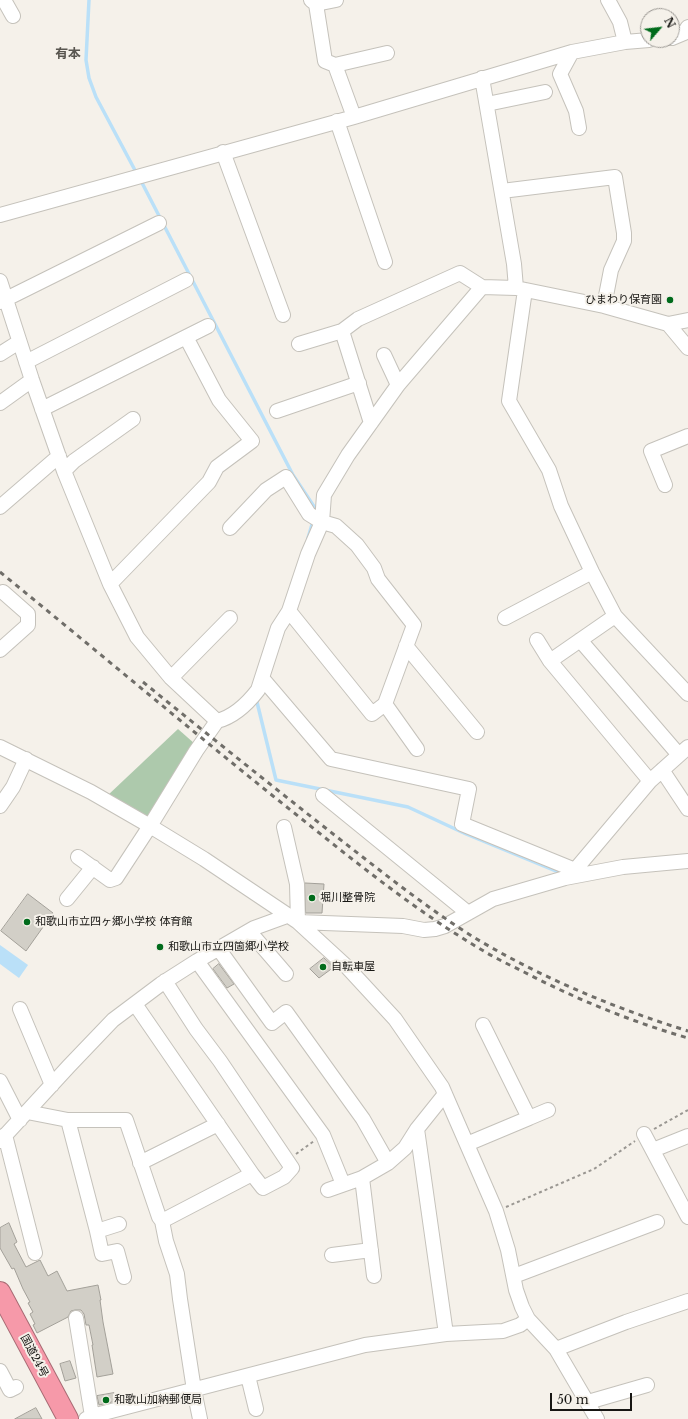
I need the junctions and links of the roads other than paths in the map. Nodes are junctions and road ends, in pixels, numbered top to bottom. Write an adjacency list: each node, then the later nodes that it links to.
1 (4, 0): 5 (street)
2 (336, 0): 4 (street)
3 (608, 0): 7 (street)
4 (314, 2): 10 (street)
5 (13, 16)
6 (640, 41): 7 (street)
7 (625, 42): 9 (street)
8 (387, 52): 10 (street)
9 (572, 52): 11 (street); 16 (street)
10 (334, 64): 14 (street)
11 (482, 78): 13 (street); 14 (street)
12 (545, 92): 13 (street)
13 (487, 104): 18 (street)
14 (354, 117): 15 (street)
15 (337, 121): 17 (street); 21 (street)
16 (579, 128)
17 (223, 152): 19 (street); 28 (street)
18 (502, 191): 25 (street); 27 (street)
19 (0, 215)
20 (159, 223): 26 (street)
21 (385, 262)
22 (186, 280): 39 (street)
23 (0, 281): 26 (street)
24 (482, 287): 25 (street); 32 (street); 42 (street)
25 (520, 289): 27 (street); 55 (street)
26 (2, 300): 34 (street)
27 (604, 306): 30 (street)
28 (284, 315)
29 (688, 320): 30 (street)
30 (668, 324): 36 (street)
31 (208, 326): 33 (street)
32 (342, 331): 35 (street); 41 (street)
33 (186, 337): 44 (street); 56 (street)
34 (19, 342): 37 (street); 39 (street)
35 (299, 344)
36 (688, 348)
37 (0, 354)
38 (384, 355): 42 (street)
39 (26, 362): 40 (street)
40 (32, 380): 43 (street); 44 (street)
41 (359, 383): 45 (street); 47 (street)
42 (398, 385): 47 (street)
43 (0, 403)
44 (42, 409): 49 (street)
45 (277, 411)
46 (133, 419): 50 (street)
47 (371, 423): 53 (street)
48 (688, 436): 51 (street)
49 (59, 456): 50 (street); 52 (street)
50 (64, 471): 56 (street)
51 (665, 485)
52 (0, 507)
53 (317, 519): 54 (street); 58 (street); 64 (street)
54 (230, 528)
55 (592, 572): 59 (street); 61 (street)
56 (110, 584): 67 (street)
57 (3, 592): 65 (street)
58 (289, 611): 68 (street); 70 (street)
59 (615, 616): 63 (street); 69 (street)
60 (230, 618): 67 (street)
61 (505, 618)
62 (537, 640): 66 (street)
63 (580, 640): 66 (street); 75 (street)
64 (406, 646): 70 (street); 72 (street)
65 (0, 650)
66 (550, 661): 78 (street)
67 (171, 678): 71 (street)
68 (258, 688): 71 (street); 87 (street)
69 (688, 694)
70 (385, 704): 74 (street)
71 (217, 721): 82 (street)
72 (477, 732)
73 (0, 747): 76 (street)
74 (417, 749)
75 (683, 751): 77 (street)
76 (26, 759): 80 (street); 82 (street)
77 (662, 770): 78 (street); 81 (street)
78 (650, 781): 87 (street)
79 (323, 795): 89 (street)
80 (0, 806)
81 (688, 809)
82 (150, 826): 86 (street); 90 (street)
83 (284, 827): 90 (street)
84 (78, 857): 86 (street)
85 (688, 861): 87 (street)
86 (93, 867): 88 (street)
87 (572, 875): 89 (street)
88 (67, 899)
89 (468, 913): 90 (street)
90 (292, 919): 91 (street); 101 (street)
91 (249, 931): 92 (street); 94 (street)
92 (218, 948): 93 (street); 114 (street)
93 (197, 961): 95 (street); 117 (street)
94 (286, 974)
95 (165, 981): 96 (street); 115 (street)
96 (134, 1004): 100 (street); 106 (street)
97 (20, 1009): 100 (street)
98 (483, 1025): 104 (street)
99 (0, 1081): 103 (street)
100 (52, 1085): 103 (street)
101 (445, 1094): 107 (street); 111 (street)
102 (548, 1110): 104 (street)
103 (23, 1116): 105 (street); 110 (street)
104 (530, 1118): 111 (street)
105 (68, 1120): 113 (street); 123 (street)
106 (218, 1124): 113 (street); 115 (street)
107 (417, 1129): 114 (street); 134 (street)
108 (644, 1134): 112 (street)
109 (688, 1136): 112 (street)
110 (3, 1138): 125 (street)
111 (467, 1144): 128 (street)
112 (652, 1150): 119 (street)
113 (140, 1163): 120 (street)
114 (388, 1163): 116 (street)
115 (252, 1174): 120 (street)
116 (362, 1178): 117 (street); 124 (street)
117 (343, 1184): 118 (street)
118 (328, 1190)
119 (688, 1217)
120 (162, 1220): 138 (street)
121 (657, 1222): 128 (street)
122 (119, 1224): 123 (street)
123 (97, 1231): 129 (street)
124 (371, 1250): 126 (street); 127 (street)
125 (35, 1253)
126 (332, 1254)
127 (374, 1276)
128 (514, 1276): 133 (street)
129 (124, 1277)
130 (0, 1292): 142 (highway, 国道24号)
131 (688, 1301): 135 (street)
132 (76, 1318): 141 (street)
133 (528, 1319): 134 (street); 135 (street)
134 (446, 1334): 136 (street)
135 (556, 1349): 139 (street)
136 (248, 1376): 138 (street); 140 (street)
137 (647, 1385): 139 (street)
138 (194, 1390): 141 (street); 143 (street)
139 (588, 1402): 144 (street)
140 (256, 1409)
141 (89, 1418)
142 (68, 1419)
143 (200, 1419)
144 (597, 1419)

